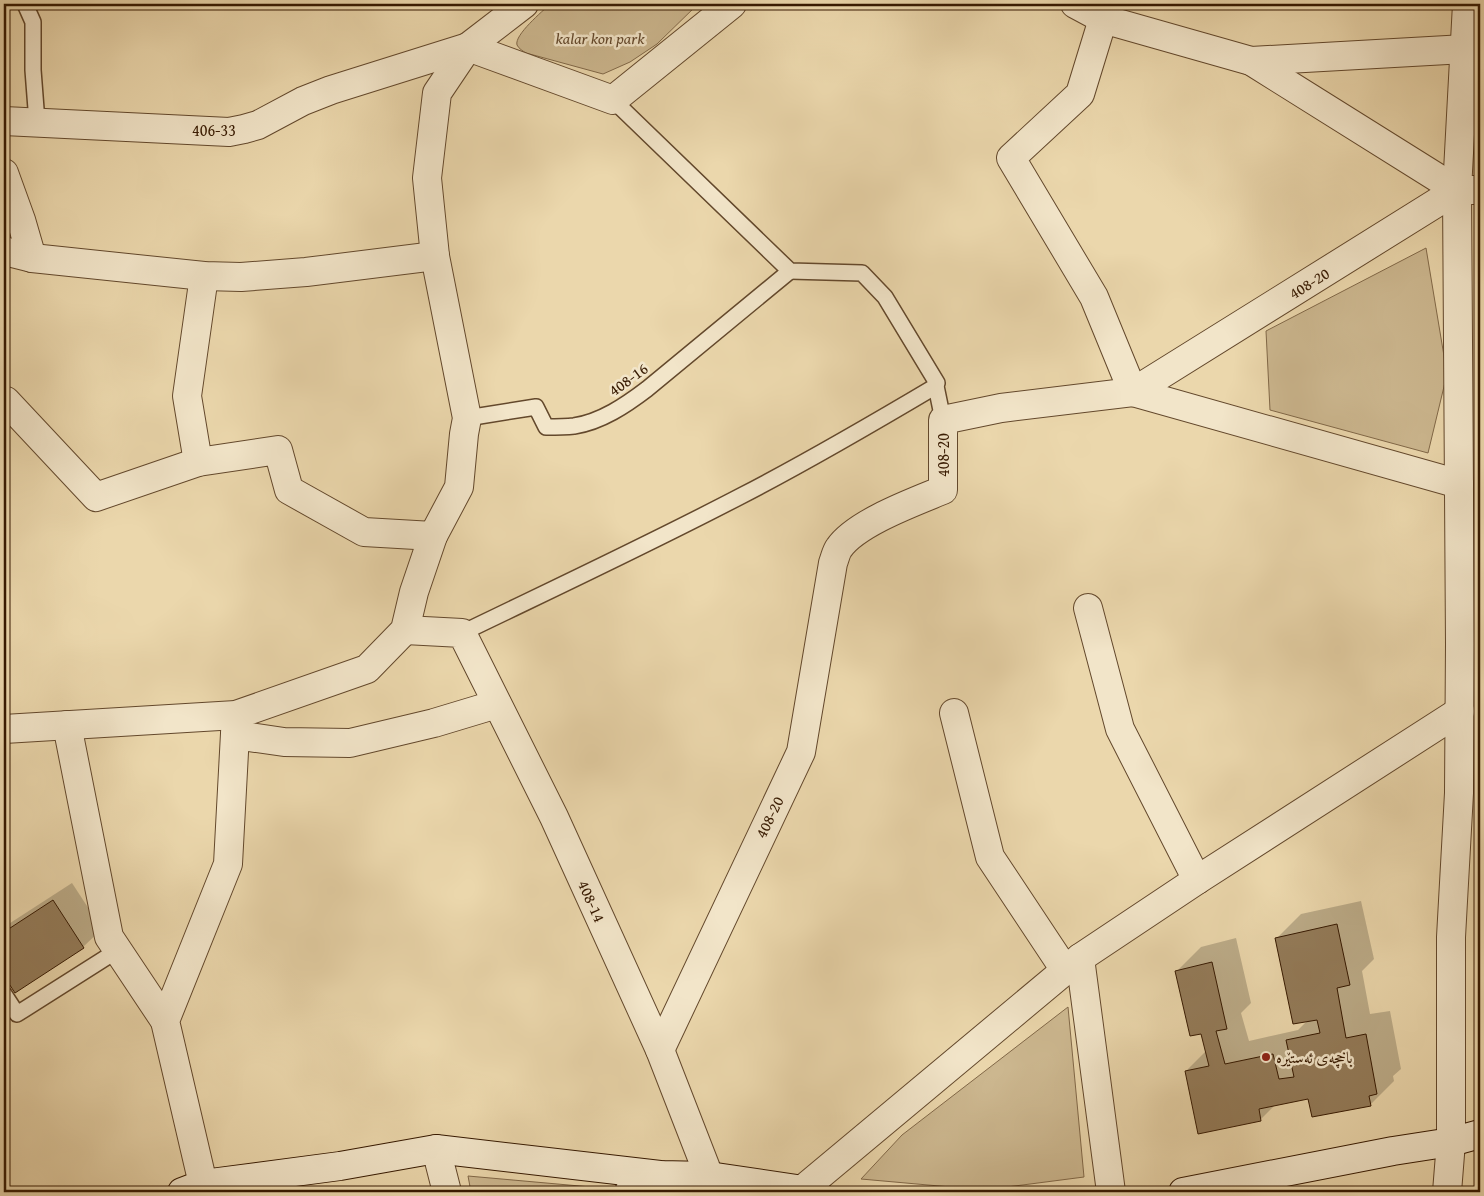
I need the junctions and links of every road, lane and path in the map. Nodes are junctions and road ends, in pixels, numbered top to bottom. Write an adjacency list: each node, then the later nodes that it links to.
1 (25, 4): 12 (lane)
2 (524, 4): 7 (street)
3 (732, 4): 10 (street)
4 (1075, 4): 6 (street)
5 (1468, 4): 8 (street)
6 (1102, 19): 9 (street); 22 (street)
7 (468, 46): 10 (street); 12 (street, 406-33); 17 (street)
8 (1465, 49): 9 (street); 14 (street)
9 (1251, 61): 14 (street)
10 (613, 100): 19 (lane)
11 (4, 121): 12 (street, 406-33)
12 (37, 122)
13 (4, 173): 15 (street)
14 (1469, 190): 22 (street, 408-20); 27 (street)
15 (12, 224): 18 (street)
16 (4, 250): 18 (street)
17 (435, 256): 20 (street); 24 (street)
18 (32, 258): 20 (street)
19 (790, 271): 21 (lane); 24 (lane, 408-16)
20 (204, 276): 26 (street)
21 (936, 386): 25 (lane); 31 (lane)
22 (1133, 392): 25 (street, 408-20); 27 (street)
23 (4, 401): 26 (street)
24 (466, 418): 28 (street)
25 (943, 420): 43 (street, 408-20)
26 (198, 462): 28 (street)
27 (1460, 484): 33 (street)
28 (433, 536): 30 (street)
29 (1088, 608): 38 (street)
30 (405, 630): 31 (street); 36 (street)
31 (462, 633): 32 (street, 408-14)
32 (497, 704): 36 (street); 43 (street, 408-14)
33 (1460, 711): 38 (street); 45 (street)
34 (954, 713): 40 (street)
35 (67, 725): 36 (street); 37 (street); 39 (street)
36 (236, 725): 42 (street)
37 (4, 729)
38 (1197, 880): 40 (street)
39 (118, 950): 41 (lane); 42 (street)
40 (1072, 964): 50 (street); 53 (street)
41 (4, 994)
42 (165, 1021): 49 (street)
43 (660, 1050): 48 (street, 408-14)
44 (1480, 1134): 45 (street)
45 (1451, 1142): 54 (street); 55 (street)
46 (436, 1149): 47 (street); 49 (street); 51 (street)
47 (660, 1175): 48 (street); 52 (street)
48 (710, 1184): 50 (street)
49 (193, 1188)
50 (809, 1191)
51 (447, 1192)
52 (629, 1192)
53 (1112, 1192)
54 (1183, 1192)
55 (1446, 1192)

